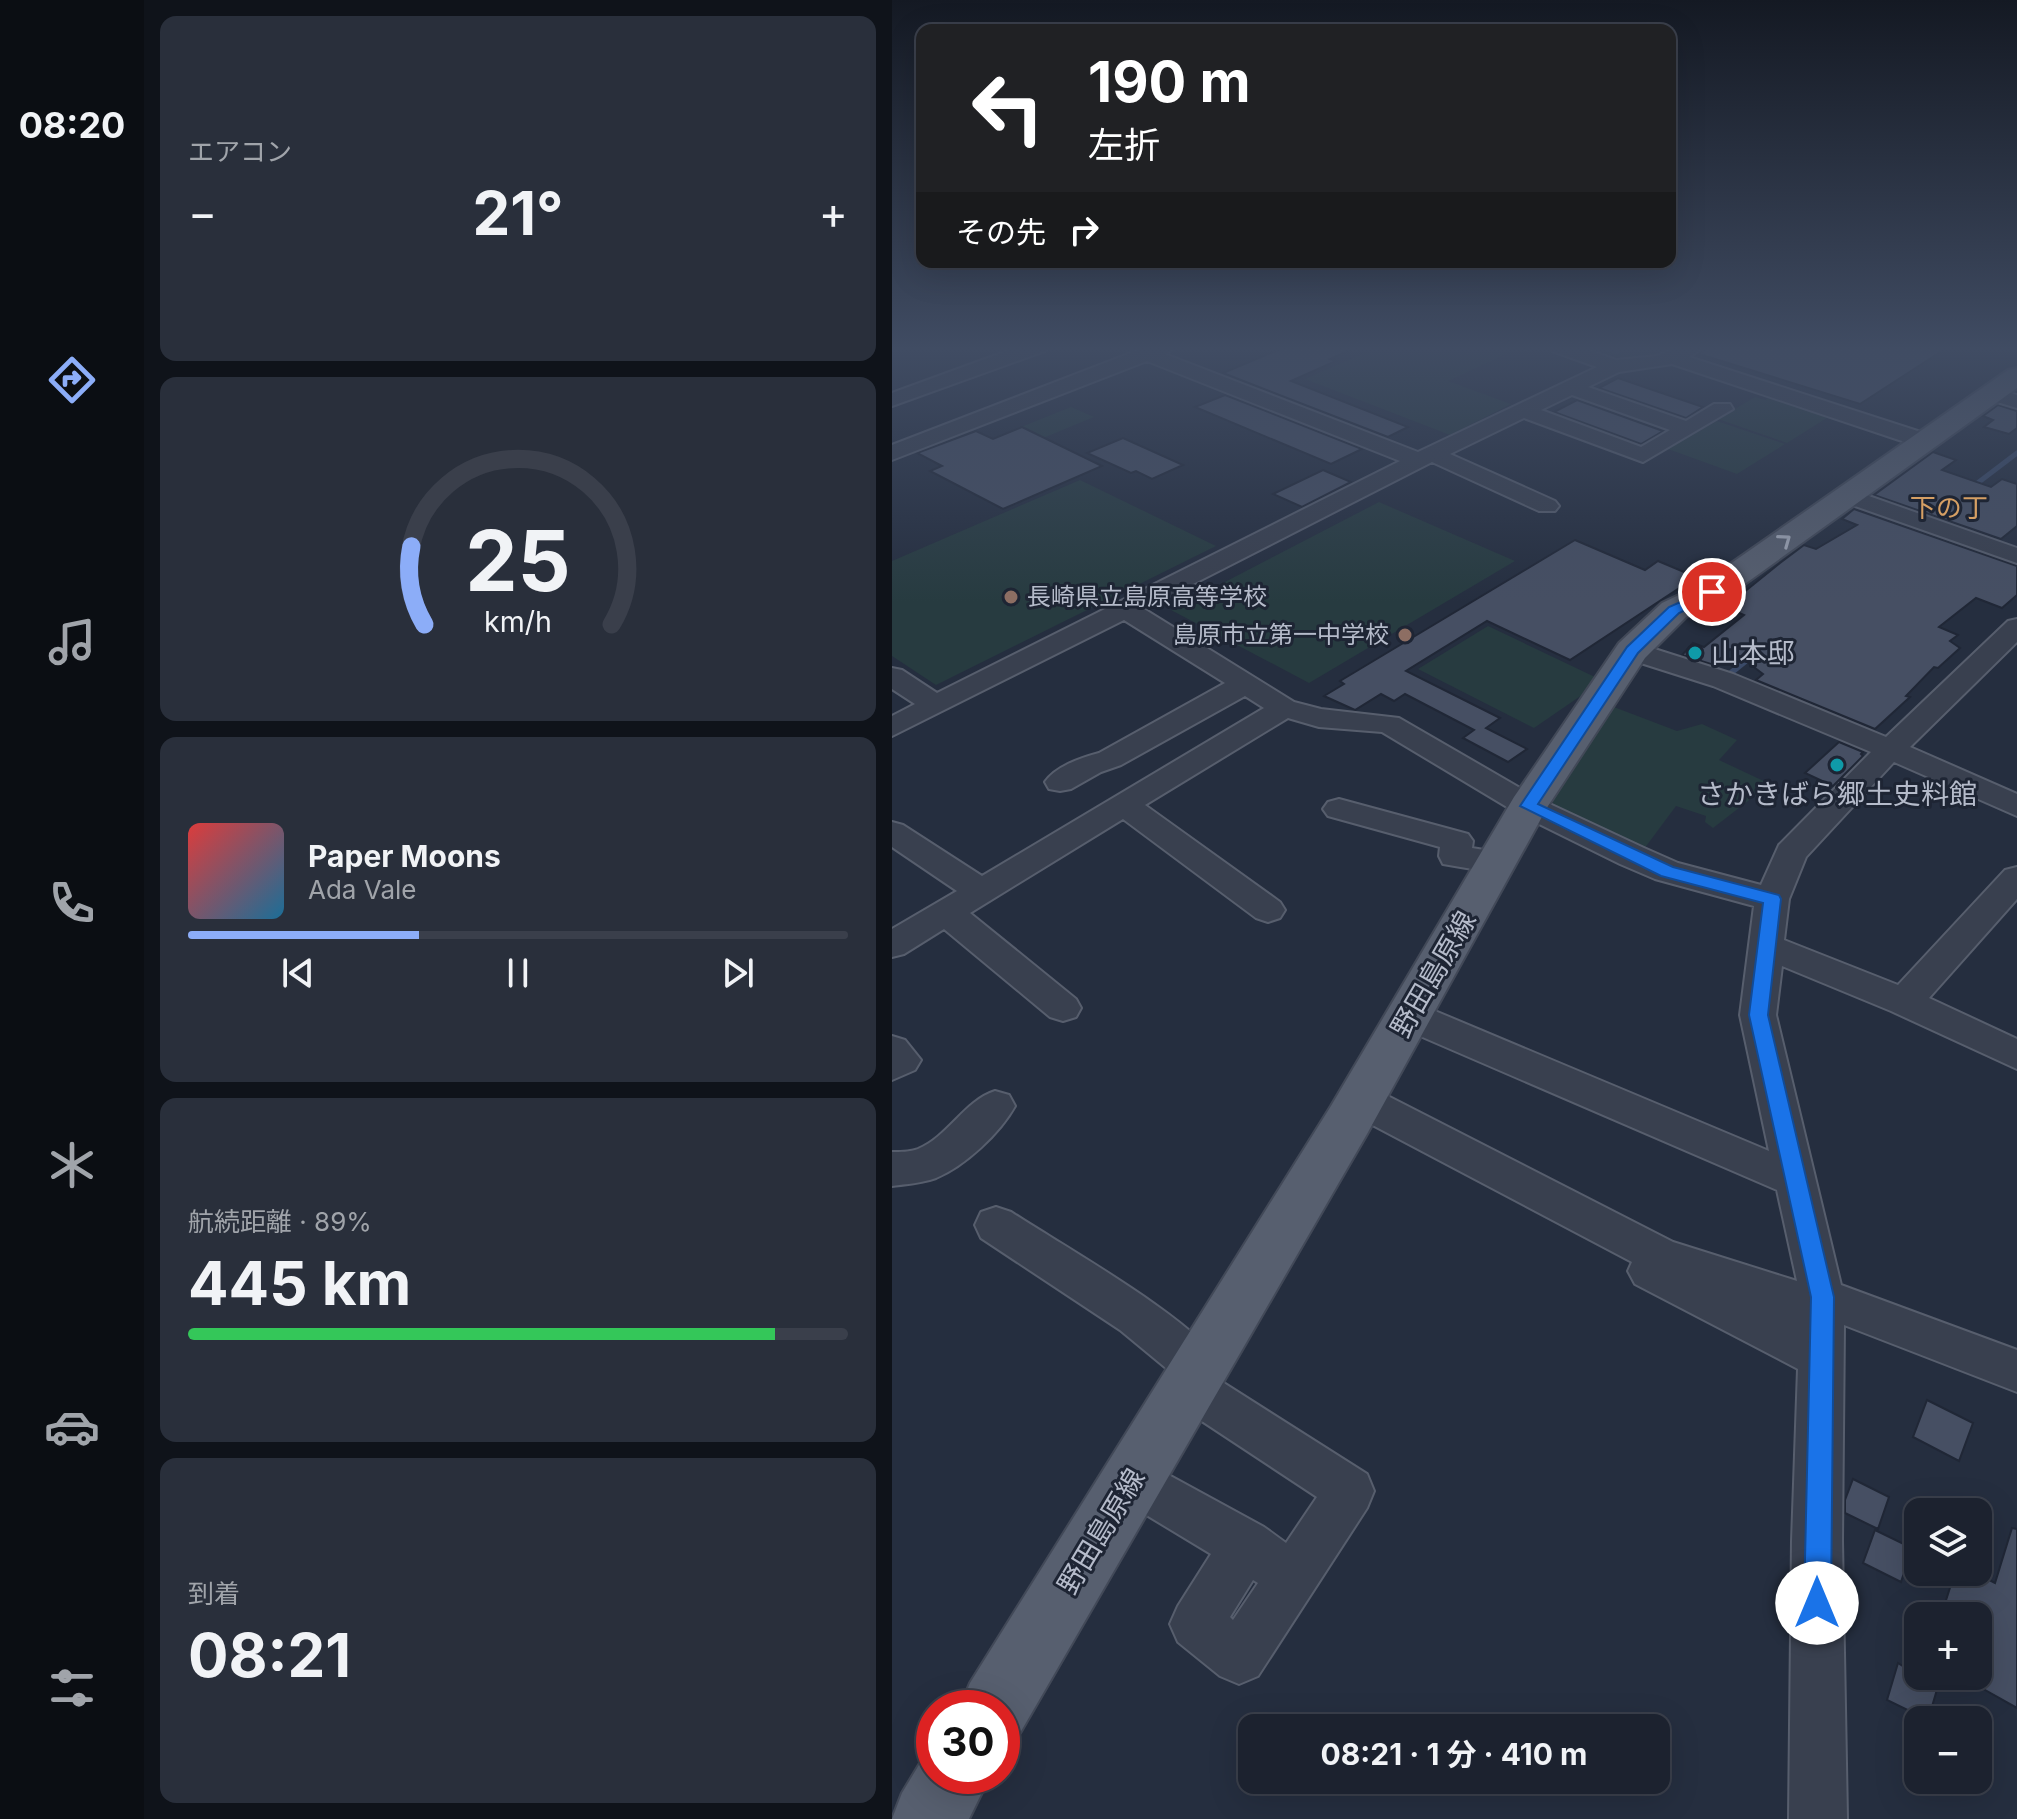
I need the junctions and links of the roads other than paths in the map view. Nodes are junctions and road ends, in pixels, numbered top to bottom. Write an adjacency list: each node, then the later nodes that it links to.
1 (947, 432): 11 (street)
2 (1362, 432): 12 (street)
3 (1477, 432): 12 (street)
4 (1581, 432): 10 (street)
5 (1633, 432): 10 (street)
6 (1683, 432): 10 (street)
7 (1897, 432): 9 (street)
8 (1942, 432): 9 (main road, 野田島原線)
9 (1925, 441): 13 (main road, 野田島原線)
10 (1664, 443)
11 (892, 453)
12 (1425, 457): 14 (street); 16 (street)
13 (1846, 495): 15 (street); 18 (main road, 野田島原線, one-way to 13)
14 (1547, 506)
15 (2017, 556)
16 (1125, 609): 20 (street); 21 (street)
17 (2017, 627): 24 (street)
18 (1632, 651): 24 (street); 27 (main road, 野田島原線)
19 (892, 676): 21 (street)
20 (1245, 684): 22 (street); 25 (street)
21 (936, 705): 23 (street)
22 (1284, 708): 26 (street); 27 (street)
23 (892, 727)
24 (1890, 749): 28 (street); 34 (street)
25 (1060, 782)
26 (1124, 805): 33 (street); 35 (street)
27 (1528, 806): 31 (main road, 野田島原線); 34 (street)
28 (2017, 806)
29 (1339, 809): 31 (street)
30 (892, 832): 33 (street)
31 (1496, 862): 41 (main road, 野田島原線)
32 (2017, 878): 39 (street)
33 (981, 891): 36 (street)
34 (1772, 899): 38 (street)
35 (1268, 910)
36 (946, 912): 37 (street); 40 (street)
37 (892, 945)
38 (1766, 946): 39 (street); 48 (street)
39 (1904, 1002): 43 (street)
40 (1063, 1008)
41 (1410, 1016): 46 (main road, 野田島原線); 48 (street)
42 (892, 1050): 44 (street)
43 (2017, 1055)
44 (892, 1066)
45 (995, 1106): 47 (street)
46 (1355, 1110): 50 (street); 51 (street); 53 (main road, 野田島原線)
47 (892, 1169)
48 (1795, 1180): 50 (street)
49 (996, 1225): 53 (street)
50 (1822, 1297): 51 (street); 52 (street)
51 (1821, 1358): 60 (street)
52 (2017, 1371)
53 (1195, 1378): 54 (main road, 野田島原線); 56 (street)
54 (1132, 1479): 55 (street); 57 (main road, 野田島原線)
55 (1246, 1545): 56 (street); 56 (street)
56 (1293, 1576)
57 (1006, 1690)
58 (943, 1794): 59 (main road)
59 (928, 1819)
60 (1818, 1819)

